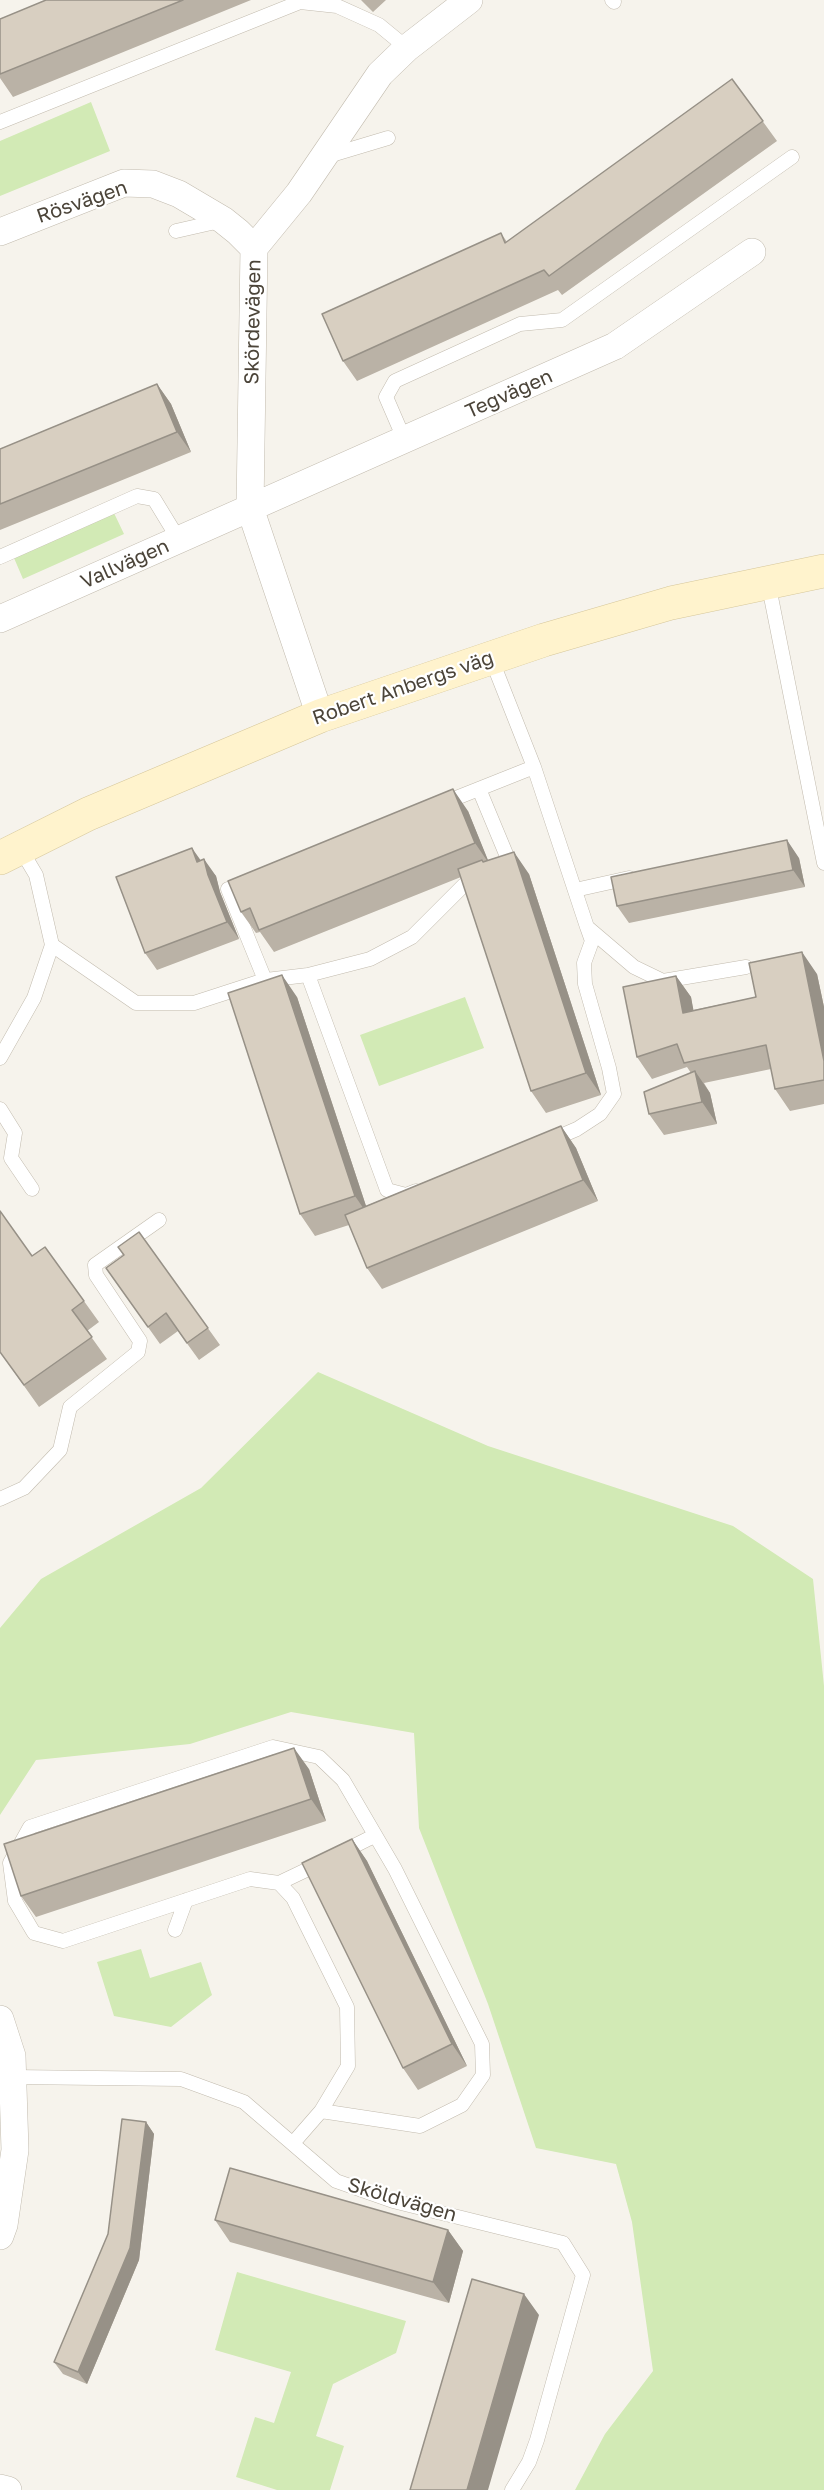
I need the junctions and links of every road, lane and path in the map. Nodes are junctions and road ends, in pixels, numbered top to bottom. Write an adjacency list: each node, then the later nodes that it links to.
1 (470, 0): 2 (street, Skördevägen)
2 (407, 48): 3 (lane); 5 (street, Skördevägen)
3 (0, 122)
4 (388, 138): 5 (lane)
5 (324, 157): 10 (street, Skördevägen)
6 (792, 157): 12 (lane)
7 (223, 220): 8 (lane); 9 (street, Rösvägen); 10 (street, Rösvägen)
8 (176, 231)
9 (0, 232)
10 (254, 249): 13 (street, Skördevägen)
11 (752, 252): 12 (street, Tegvägen)
12 (405, 441): 13 (street, Tegvägen)
13 (250, 508): 14 (street, Vallvägen); 20 (street, Skördevägen)
14 (179, 540): 15 (lane); 18 (street, Vallvägen)
15 (0, 556)
16 (824, 571): 17 (street, Robert Anbergs väg)
17 (768, 582): 19 (street, Robert Anbergs väg); 24 (lane)
18 (0, 619)
19 (491, 658): 20 (street, Robert Anbergs väg); 21 (lane)
20 (320, 716): 26 (street, Robert Anbergs väg)
21 (534, 767): 22 (lane); 30 (lane)
22 (479, 789): 23 (lane); 34 (lane)
23 (425, 811)
24 (812, 811): 25 (lane); 27 (lane)
25 (824, 819)
26 (10, 853): 32 (lane)
27 (824, 862)
28 (644, 874): 30 (lane)
29 (261, 876): 35 (lane)
30 (575, 890): 31 (lane)
31 (588, 927): 33 (lane); 38 (lane)
32 (52, 945): 35 (lane); 36 (lane)
33 (746, 967)
34 (308, 975): 35 (lane); 39 (lane)
35 (266, 980)
36 (0, 1058)
37 (0, 1109): 40 (lane)
38 (534, 1147)
39 (427, 1187)
40 (33, 1189)
41 (159, 1220): 42 (lane)
42 (0, 1499)
43 (374, 1836): 44 (lane); 45 (lane); 49 (lane)
44 (279, 1884): 45 (lane); 49 (lane)
45 (186, 1900): 46 (lane)
46 (175, 1930)
47 (0, 2019): 48 (street)
48 (13, 2078): 50 (lane, Sköldvägen); 51 (street)
49 (321, 2111): 50 (lane)
50 (294, 2142): 52 (lane, Sköldvägen)
51 (0, 2236)
52 (513, 2487)
53 (0, 2488): 54 (street)
54 (8, 2490)

